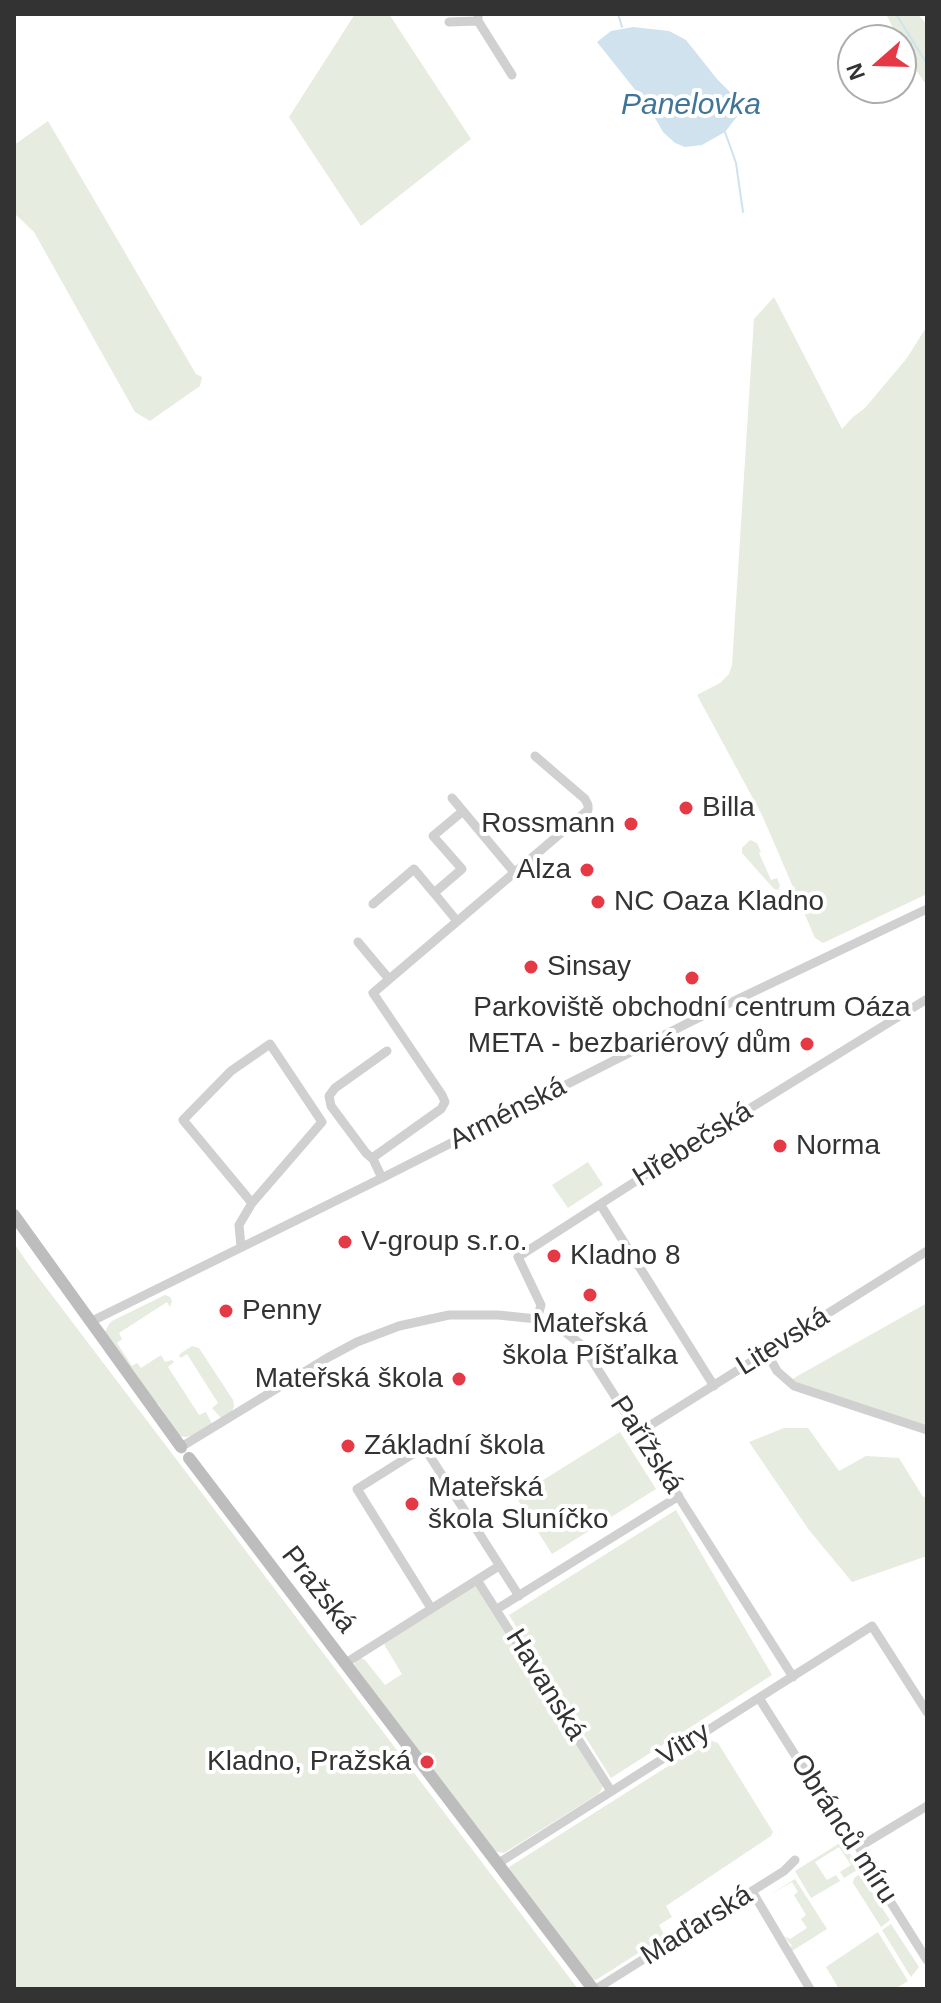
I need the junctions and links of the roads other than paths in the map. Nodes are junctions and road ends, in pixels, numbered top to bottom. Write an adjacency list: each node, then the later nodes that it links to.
1 (478, 18): 2 (street); 3 (street)
2 (449, 22)
3 (512, 75)
4 (535, 756): 7 (street)
5 (452, 798): 6 (street)
6 (463, 811): 7 (street); 8 (street)
7 (514, 872): 11 (street)
8 (434, 893): 9 (street); 11 (street)
9 (373, 904)
10 (927, 909): 17 (street, Arménská)
11 (457, 921): 13 (street)
12 (358, 942): 13 (street)
13 (389, 979): 16 (street)
14 (927, 999): 19 (street, Hřebečská)
15 (387, 1051): 16 (street)
16 (373, 1159): 17 (street)
17 (382, 1178): 21 (street, Arménská)
18 (252, 1203): 18 (street); 21 (street)
19 (600, 1204): 23 (street, Hřebečská); 26 (street)
20 (14, 1215): 24 (street, Pražská)
21 (241, 1247): 24 (street, Arménská)
22 (927, 1251): 25 (street, Litevská)
23 (537, 1319): 28 (street, Pařížská); 29 (street, Pařížská)
24 (90, 1322): 29 (street, Pražská)
25 (767, 1353): 26 (street, Litevská); 27 (street)
26 (714, 1386): 28 (street, Litevská)
27 (927, 1430)
28 (638, 1433): 30 (street, Pařížská)
29 (185, 1453): 36 (street, Pražská)
30 (679, 1496): 33 (street); 37 (street, Pařížská)
31 (499, 1566): 32 (street); 33 (street); 34 (street)
32 (477, 1580): 34 (street); 35 (street, Havanská)
33 (519, 1596): 35 (street)
34 (431, 1608): 36 (street)
35 (497, 1609): 40 (street, Havanská)
36 (344, 1664): 44 (street, Pražská)
37 (793, 1677): 38 (street, Vitry); 39 (street, Vitry)
38 (759, 1698): 40 (street, Vitry); 42 (street, Obránců míru)
39 (927, 1712)
40 (611, 1791): 44 (street, Vitry)
41 (927, 1806): 42 (street)
42 (859, 1847): 46 (street, Obránců míru)
43 (795, 1860): 45 (street, Maďarská)
44 (497, 1864): 47 (street, Pražská)
45 (752, 1891): 47 (street, Maďarská); 48 (street)
46 (927, 1960)
47 (594, 1989)
48 (810, 1989)

